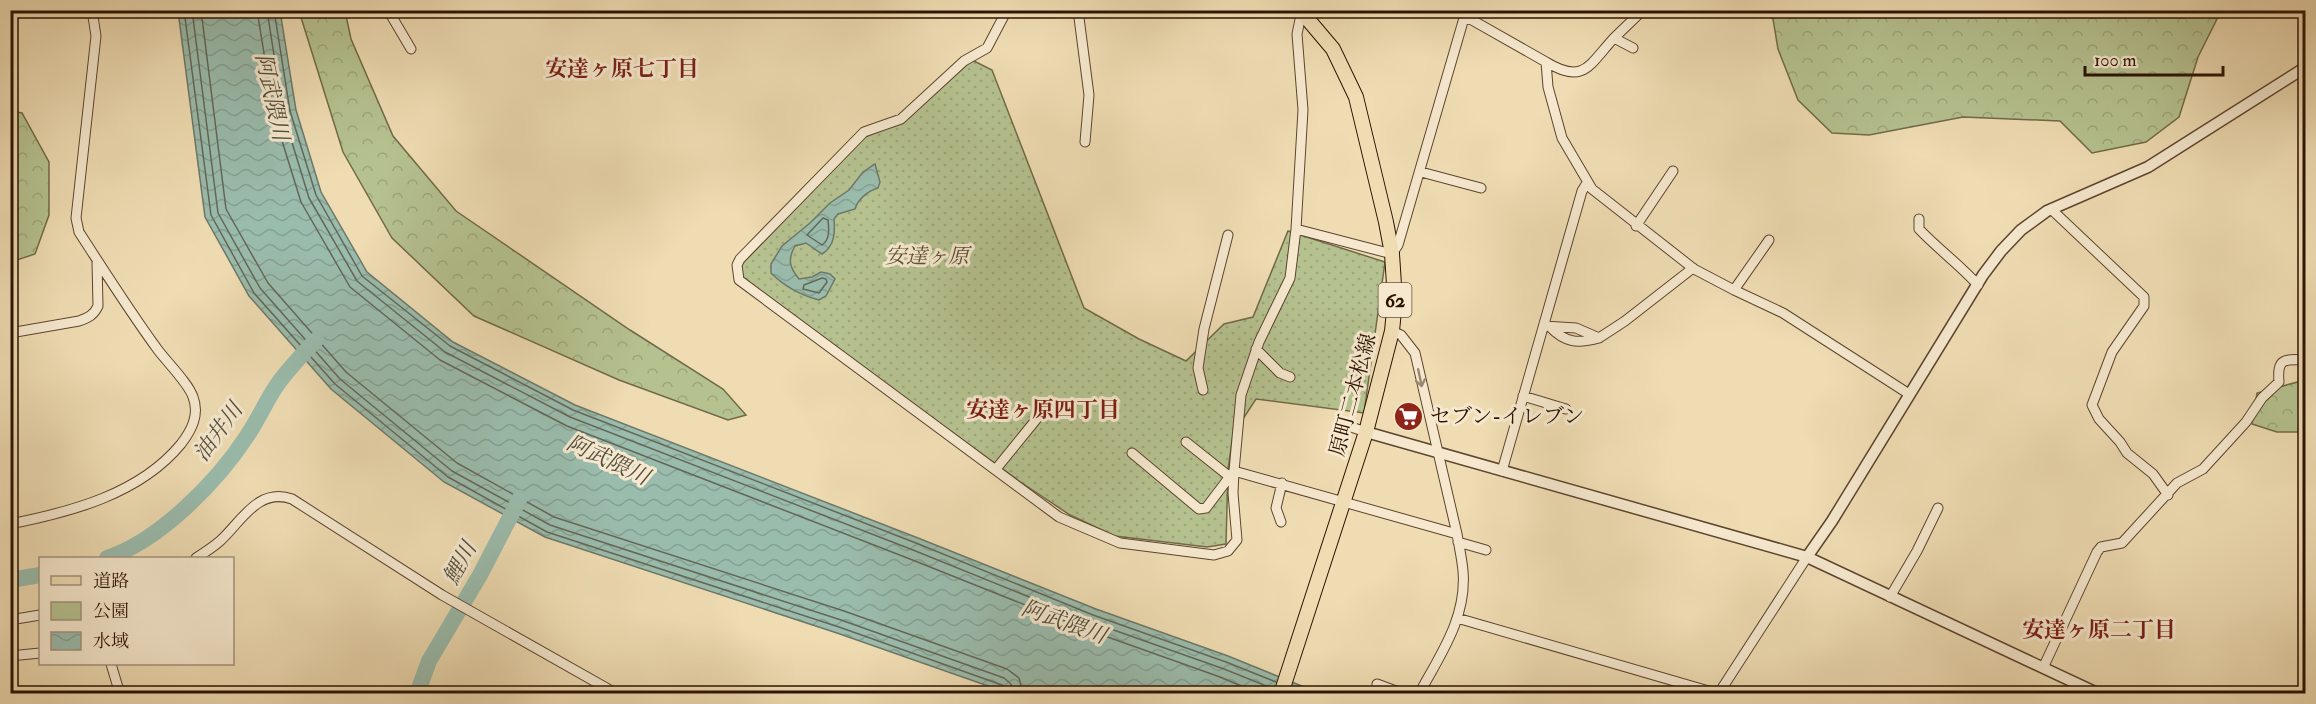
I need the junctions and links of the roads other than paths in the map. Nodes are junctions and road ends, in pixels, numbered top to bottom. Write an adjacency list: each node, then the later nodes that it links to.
1 (92, 10): 25 (street)
2 (388, 10): 10 (street)
3 (1007, 10): 45 (street)
4 (1078, 10): 13 (street)
5 (1644, 10): 8 (street)
6 (1301, 11): 21 (street); 24 (main road, 原町二本松線 / 62)
7 (1464, 14): 11 (street); 15 (street)
8 (1614, 38): 9 (street); 11 (street)
9 (1633, 48)
10 (411, 49)
11 (1546, 62): 16 (street)
12 (2306, 66): 18 (street)
13 (1085, 142)
14 (1673, 171): 20 (street)
15 (1421, 172): 17 (street); 24 (street)
16 (1587, 183): 20 (street); 29 (street)
17 (1481, 188)
18 (2051, 209): 27 (street); 49 (street)
19 (1919, 219): 27 (street)
20 (1636, 226): 26 (street)
21 (1296, 229): 24 (street); 32 (street)
22 (1228, 235): 35 (street)
23 (1769, 240): 28 (street)
24 (1392, 254): 30 (main road, 原町二本松線 / 62)
25 (97, 260): 31 (street); 53 (street)
26 (1693, 268): 28 (street); 29 (street)
27 (1977, 285): 36 (street)
28 (1734, 290): 36 (street)
29 (1546, 326): 37 (street)
30 (1392, 331): 41 (main road, 原町二本松線 / 62); 44 (street, one-way to 44)
31 (10, 333)
32 (1256, 349): 34 (street); 47 (street)
33 (2306, 360): 49 (street)
34 (1290, 377)
35 (1203, 390)
36 (1909, 394): 57 (street)
37 (1523, 396): 38 (street); 46 (street)
38 (1566, 409)
39 (1039, 416): 45 (street)
40 (1339, 423): 41 (street)
41 (1366, 432): 44 (street); 50 (main road, 原町二本松線 / 62)
42 (1186, 442): 47 (street)
43 (1132, 453): 47 (street)
44 (1438, 454): 46 (street); 54 (street)
45 (996, 469): 47 (street)
46 (1502, 471): 57 (street)
47 (1232, 474): 48 (street)
48 (1282, 483): 50 (street); 52 (street)
49 (2168, 495): 65 (street)
50 (1344, 502): 54 (street); 69 (main road, 原町二本松線 / 62)
51 (1938, 508): 58 (street)
52 (1281, 522)
53 (10, 524)
54 (1457, 538): 55 (street); 60 (street)
55 (1486, 550)
56 (197, 557): 68 (street)
57 (1807, 557): 58 (street); 72 (street)
58 (1890, 597): 65 (street)
59 (39, 615): 61 (street)
60 (1457, 618): 71 (street); 72 (street)
61 (10, 620)
62 (39, 653): 63 (street)
63 (10, 656)
64 (112, 665): 67 (street)
65 (2043, 668): 73 (street)
66 (1377, 684): 70 (street)
67 (120, 693)
68 (617, 693)
69 (1281, 693)
70 (1404, 693)
71 (1419, 693)
72 (1719, 693)
73 (2098, 693)

